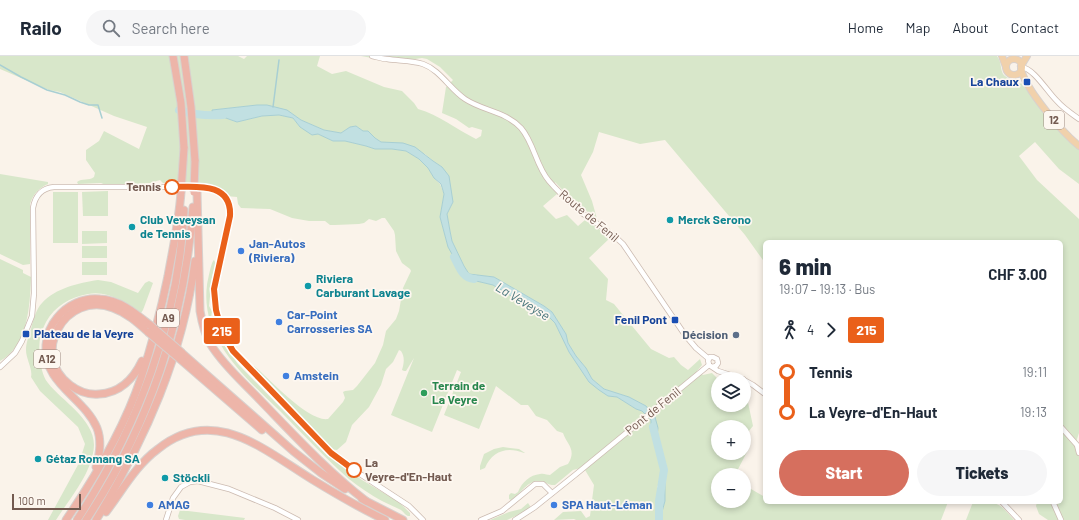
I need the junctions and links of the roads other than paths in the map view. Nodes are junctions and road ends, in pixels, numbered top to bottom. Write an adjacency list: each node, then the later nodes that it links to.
1 (174, 56): 13 (highway, A9, bridge)
2 (184, 56): 14 (highway, A9, bridge)
3 (372, 56): 18 (street, Route de Fenil)
4 (1002, 56): 7 (main road, 12)
5 (1028, 56): 8 (main road)
6 (1015, 58): 7 (main road, 12); 8 (main road, 12)
7 (1006, 67): 9 (main road, 12)
8 (1021, 67): 9 (main road); 10 (main road, 12); 11 (street)
9 (1011, 74): 10 (main road, 12)
10 (1032, 91): 12 (main road, 12)
11 (1079, 119)
12 (1079, 146)
13 (183, 192): 16 (highway); 35 (highway, A9)
14 (196, 192): 30 (highway, A12); 36 (highway, A9); 37 (highway)
15 (149, 328): 16 (highway, A12); 17 (highway, A12, bridge); 28 (highway, A12)
16 (151, 344): 28 (highway)
17 (181, 356): 30 (highway, A12); 33 (highway, A12)
18 (709, 359): 19 (street); 21 (street)
19 (718, 363): 21 (street); 23 (street)
20 (1, 365): 43 (street)
21 (710, 366): 22 (street); 29 (street, Pont de Fenil)
22 (722, 372)
23 (726, 372)
24 (751, 384): 25 (street)
25 (763, 392)
26 (1063, 429): 27 (street)
27 (1079, 453)
28 (86, 489): 34 (highway)
29 (552, 493): 44 (street); 45 (street)
30 (366, 501): 42 (highway, A12)
31 (1004, 504): 46 (street)
32 (1054, 504): 47 (street)
33 (357, 505): 38 (highway, A12); 41 (highway, A12)
34 (66, 520)
35 (77, 520)
36 (86, 520)
37 (96, 520)
38 (100, 520)
39 (166, 520): 40 (street)
40 (298, 520)
41 (384, 520)
42 (403, 520)
43 (423, 520)
44 (481, 520)
45 (514, 520)
46 (1019, 520)
47 (1061, 520)

